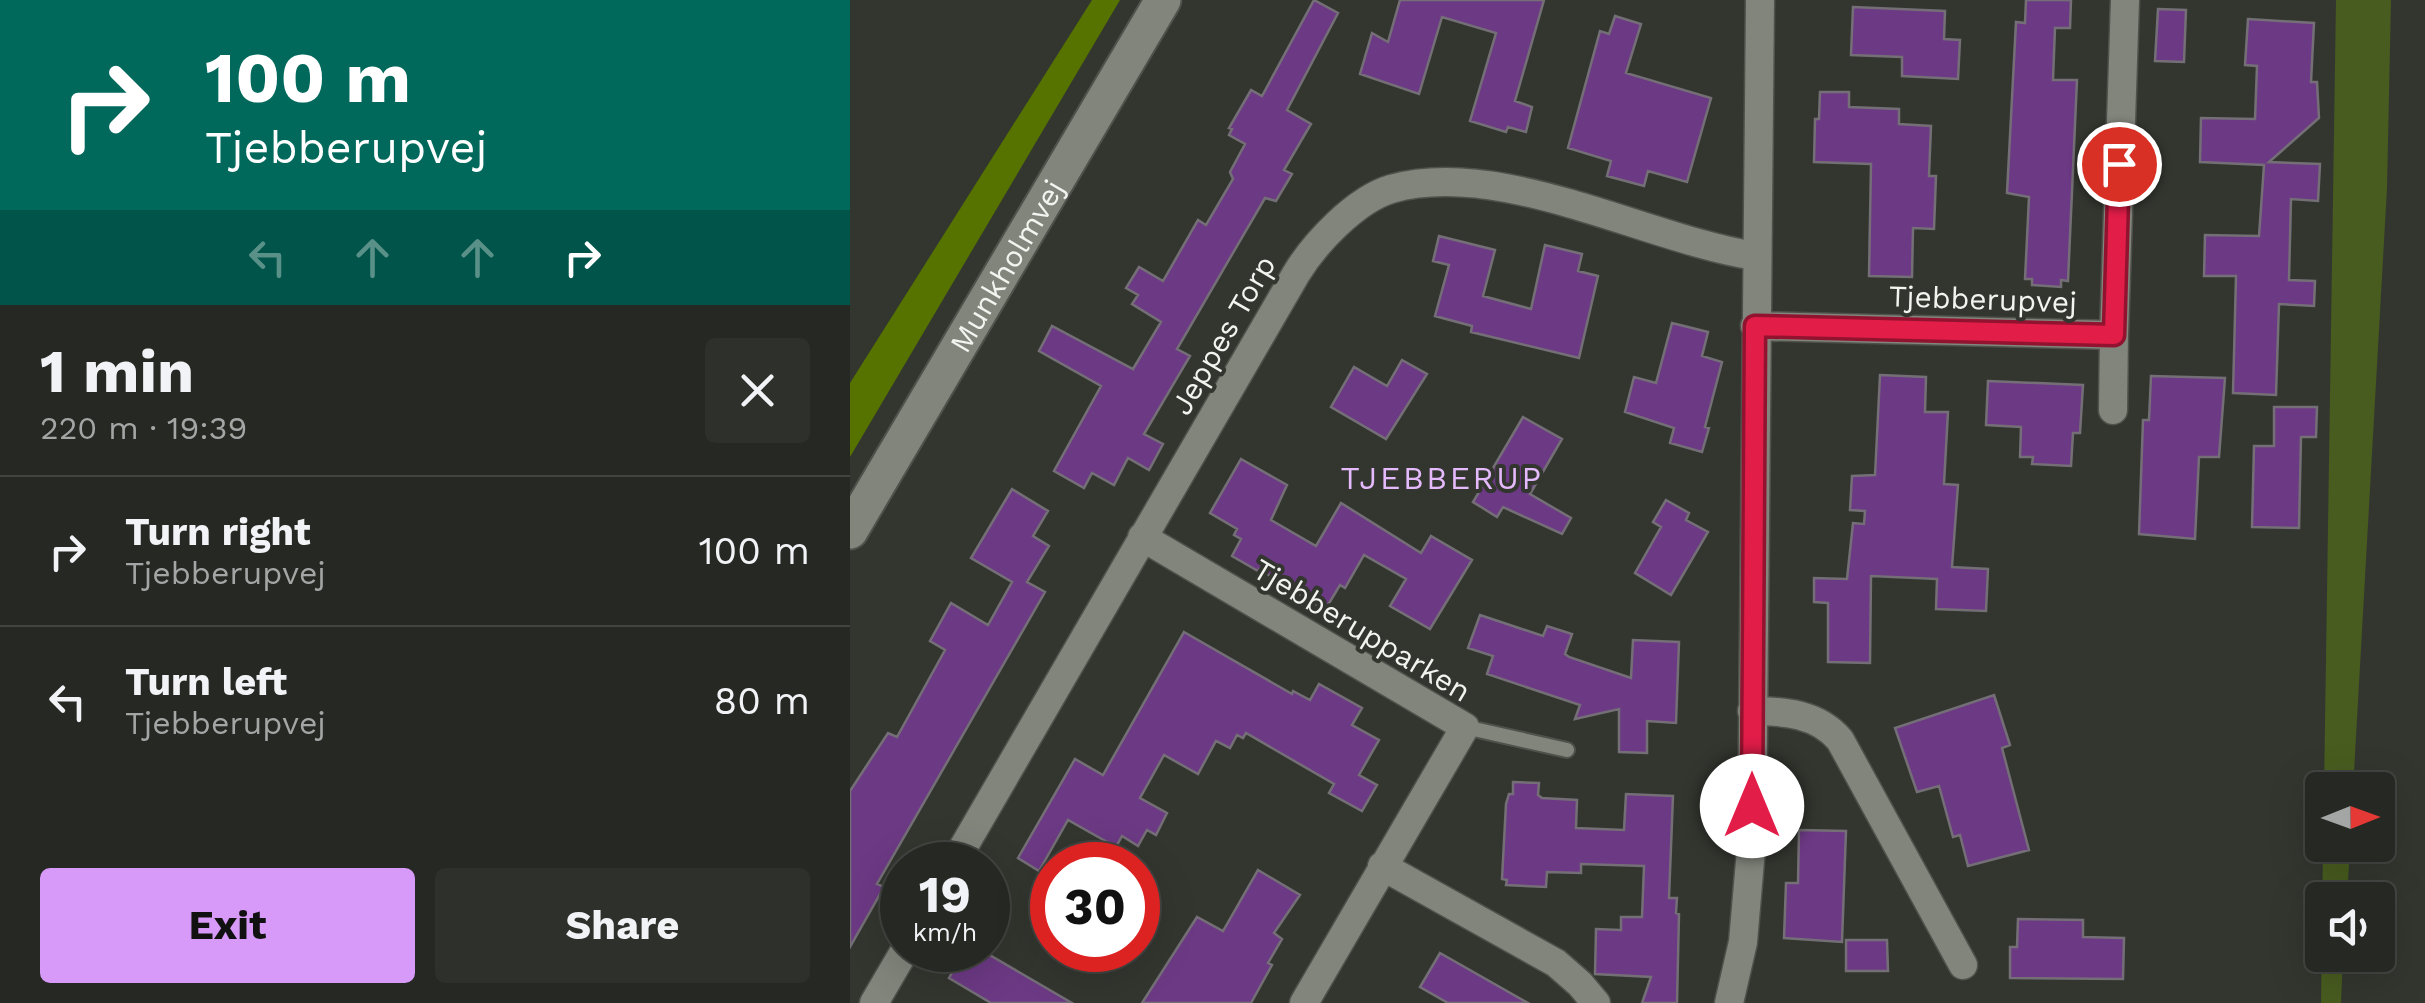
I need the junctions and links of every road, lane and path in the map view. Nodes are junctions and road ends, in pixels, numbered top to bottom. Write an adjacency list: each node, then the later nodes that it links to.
1 (1163, 0): 8 (street, Munkholmvej)
2 (1760, 0): 4 (street)
3 (2125, 0): 6 (street, Tjebberupvej)
4 (1756, 256): 5 (street); 9 (street, Jeppes Torp)
5 (1755, 326): 6 (street, Tjebberupvej); 10 (street)
6 (2114, 335): 7 (street)
7 (2114, 410)
8 (850, 531)
9 (1142, 537): 11 (street, Tjebberupparken); 13 (street, Jeppes Torp)
10 (1752, 711): 15 (street); 20 (street)
11 (1464, 727): 12 (lane); 14 (street, Tjebberupparken)
12 (1566, 750)
13 (967, 842)
14 (1382, 866): 18 (street, Tjebberupparken); 19 (street)
15 (1963, 965)
16 (892, 972): 17 (street)
17 (874, 1003)
18 (1304, 1003)
19 (1596, 1003)
20 (1729, 1003)

